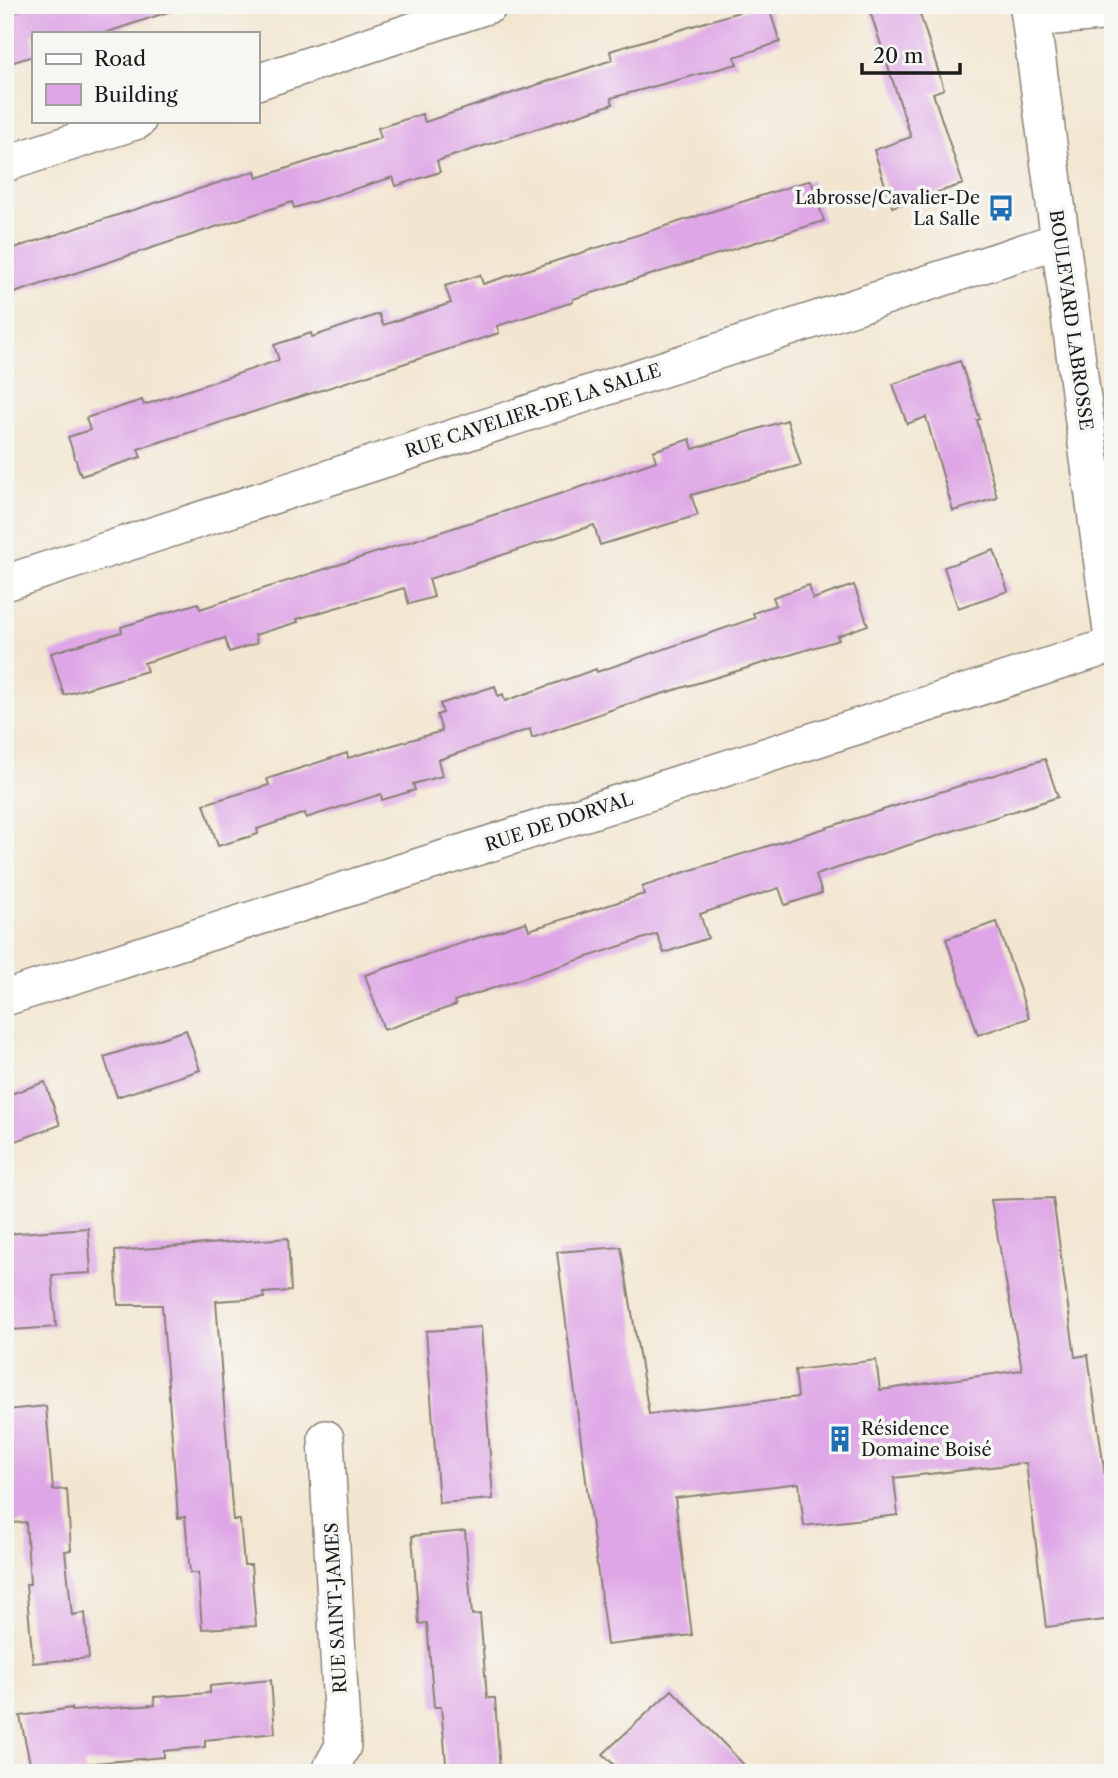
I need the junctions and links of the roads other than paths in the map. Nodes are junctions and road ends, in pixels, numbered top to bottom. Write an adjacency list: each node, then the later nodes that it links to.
1 (490, 5): 4 (street)
2 (1030, 12): 3 (street); 7 (main road, BOULEVARD LABROSSE)
3 (1113, 12)
4 (259, 81)
5 (135, 122): 6 (street)
6 (5, 164)
7 (1060, 240): 8 (street, RUE CAVELIER-DE LA SALLE); 9 (main road, BOULEVARD LABROSSE)
8 (5, 583)
9 (1113, 635)
10 (1113, 645): 11 (street, RUE DE DORVAL)
11 (5, 998)
12 (326, 1438): 13 (street, RUE SAINT-JAMES)
13 (328, 1773)

